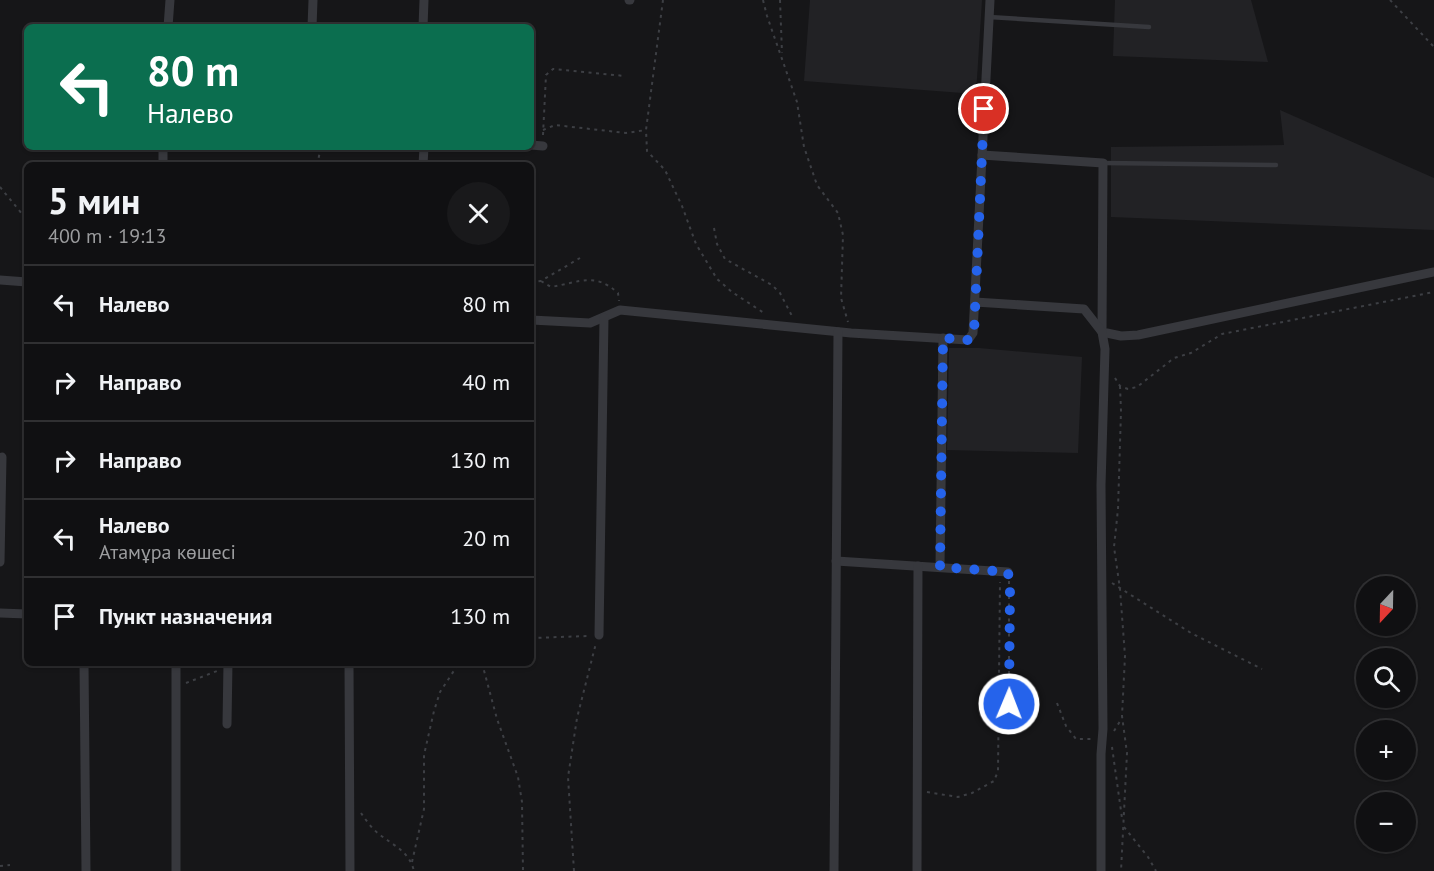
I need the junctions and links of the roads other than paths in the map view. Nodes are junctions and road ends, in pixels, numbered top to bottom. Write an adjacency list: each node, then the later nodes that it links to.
1 (170, 0): 6 (street)
2 (313, 0): 7 (street)
3 (424, 0): 8 (street)
4 (990, 0): 5 (street)
5 (990, 17): 9 (lane); 12 (street)
6 (168, 24)
7 (312, 24)
8 (423, 24)
9 (1149, 27)
10 (534, 145): 11 (street)
11 (543, 146)
12 (982, 155): 13 (street); 18 (street)
13 (1103, 163): 14 (lane); 22 (street)
14 (1276, 165)
15 (1434, 272): 22 (street)
16 (0, 280): 17 (street)
17 (24, 282)
18 (975, 302): 22 (street); 23 (street)
19 (604, 318): 20 (street); 21 (street); 32 (street)
20 (534, 321)
21 (838, 332): 23 (street); 25 (street)
22 (1102, 332): 43 (street)
23 (943, 338): 28 (street)
24 (2, 457): 26 (street)
25 (836, 561): 27 (street); 41 (street)
26 (0, 562)
27 (918, 566): 28 (street); 42 (street)
28 (940, 567): 29 (street)
29 (1008, 572)
30 (0, 613): 31 (street)
31 (24, 614)
32 (599, 635)
33 (84, 666): 38 (street)
34 (176, 666): 39 (street)
35 (228, 666): 37 (street)
36 (349, 666): 40 (street)
37 (227, 724)
38 (86, 871)
39 (176, 871)
40 (350, 871)
41 (834, 871)
42 (917, 871)
43 (1101, 871)

